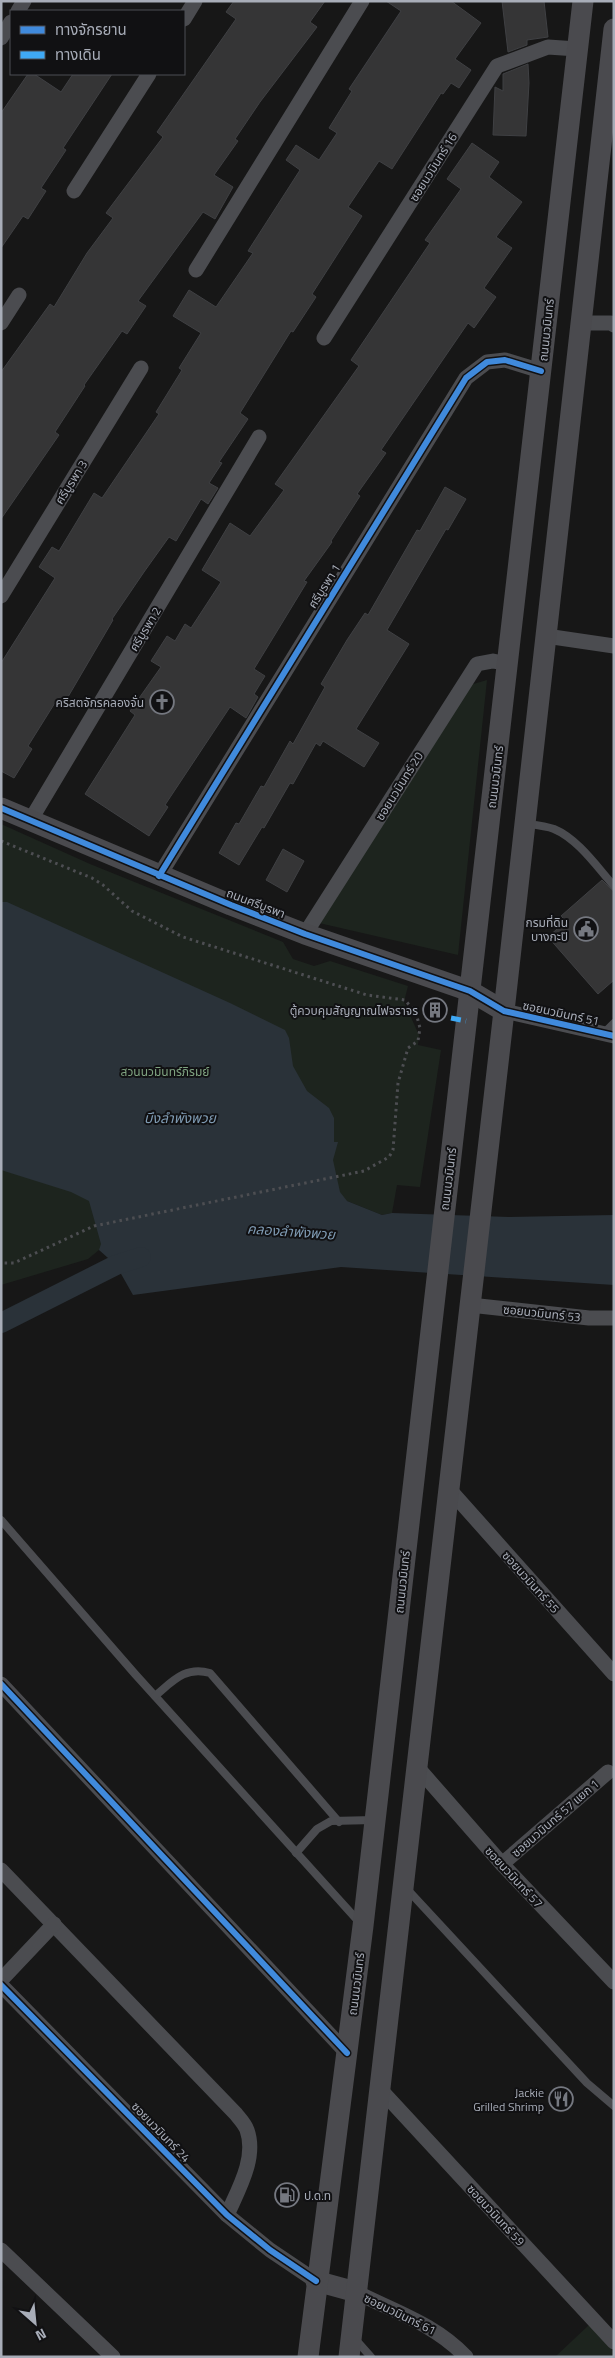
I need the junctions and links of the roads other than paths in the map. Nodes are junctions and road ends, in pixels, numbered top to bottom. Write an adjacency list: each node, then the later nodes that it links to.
1 (195, 1): 4 (street)
2 (362, 1): 11 (street)
3 (583, 1): 8 (main road, ถนนนวมินทร์)
4 (185, 17)
5 (10, 24): 7 (street)
6 (614, 29): 14 (main road)
7 (1, 38)
8 (577, 49): 16 (street, ซอยนวมินทร์ 16); 18 (main road, ถนนนวมินทร์)
9 (148, 75): 10 (street)
10 (74, 191)
11 (196, 270)
12 (18, 295): 13 (street)
13 (1, 323)
14 (580, 323): 15 (street); 21 (main road)
15 (614, 325)
16 (324, 338)
17 (141, 368): 20 (street, ศรีบูรพา 3)
18 (541, 371): 23 (main road, ถนนนวมินทร์); 27 (street, ศรีบูรพา 1)
19 (259, 437): 25 (street, ศรีบูรพา 2)
20 (1, 596)
21 (546, 636): 22 (street); 26 (main road)
22 (614, 646)
23 (508, 664): 29 (street, ซอยนวมินทร์ 20); 30 (main road, ถนนนวมินทร์)
24 (1, 808): 25 (main road, ถนนศรีบูรพา)
25 (30, 821): 27 (main road, ถนนศรีบูรพา)
26 (524, 823): 28 (lane); 31 (main road)
27 (159, 876): 29 (main road, ถนนศรีบูรพา)
28 (614, 886)
29 (305, 934): 30 (main road, ถนนศรีบูรพา)
30 (470, 991): 31 (main road, ถนนศรีบูรพา); 42 (main road, ถนนนวมินทร์)
31 (504, 1011): 32 (street, ซอยนวมินทร์ 51); 33 (main road)
32 (610, 1031)
33 (470, 1305): 34 (street, ซอยนวมินทร์ 53); 35 (main road)
34 (614, 1318)
35 (449, 1489): 37 (street, ซอยนวมินทร์ 55); 40 (main road)
36 (1, 1520): 39 (lane)
37 (614, 1674)
38 (1, 1684): 53 (street)
39 (155, 1696): 43 (lane); 44 (lane)
40 (418, 1768): 45 (street, ซอยนวมินทร์ 57); 47 (main road)
41 (608, 1772): 45 (street, ซอยนวมินทร์ 57 แยก 1)
42 (376, 1820): 43 (lane); 49 (main road, ถนนนวมินทร์)
43 (339, 1822): 44 (lane)
44 (296, 1853): 49 (lane)
45 (502, 1864): 51 (street, ซอยนวมินทร์ 57)
46 (1, 1870): 48 (street)
47 (405, 1887): 54 (main road); 55 (lane)
48 (54, 1924): 50 (street); 56 (street)
49 (363, 1926): 53 (main road, ถนนนวมินทร์)
50 (1, 1980)
51 (614, 1982)
52 (1, 1985): 56 (street, ซอยนวมินทร์ 24)
53 (347, 2053): 58 (main road, ถนนนวมินทร์)
54 (379, 2088): 59 (main road); 61 (street, ซอยนวมินทร์ 59)
55 (614, 2106)
56 (227, 2215): 58 (street, ซอยนวมินทร์ 24)
57 (1, 2250): 62 (street)
58 (316, 2282): 59 (main road); 63 (main road, ถนนนวมินทร์)
59 (356, 2292): 60 (main road); 66 (street, ซอยนวมินทร์ 61)
60 (352, 2335): 64 (main road); 65 (lane)
61 (614, 2342)
62 (113, 2357)
63 (308, 2357)
64 (349, 2357)
65 (371, 2357)
66 (466, 2357)

